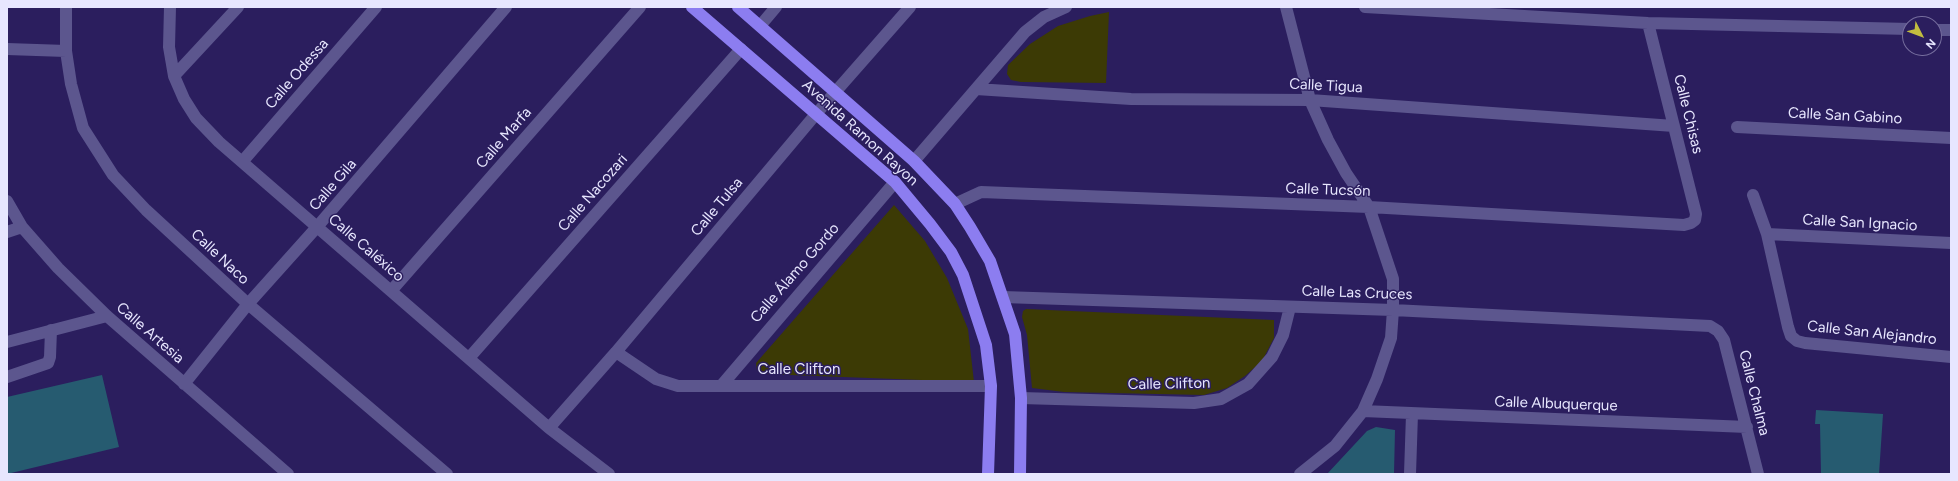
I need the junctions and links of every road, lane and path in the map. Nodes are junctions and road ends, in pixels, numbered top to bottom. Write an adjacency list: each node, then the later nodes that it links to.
1 (66, 7): 19 (street, Calle Naco)
2 (170, 7): 20 (street, Calle Caléxico)
3 (238, 7): 20 (street)
4 (376, 7): 29 (street, Calle Odessa)
5 (506, 7): 37 (street, Calle Gila)
6 (640, 7): 41 (street, Calle Marfa)
7 (692, 7): 17 (main road, Avenida Ramon Rayon)
8 (738, 7): 15 (main road, Avenida Ramon Rayon)
9 (776, 7): 15 (street)
10 (910, 7): 22 (street, Calle Tulsa)
11 (1066, 7): 21 (street)
12 (1286, 7): 23 (street)
13 (1365, 7): 14 (street)
14 (1648, 23): 16 (street); 25 (street, Calle Chisas)
15 (760, 26): 22 (main road, Avenida Ramon Rayon)
16 (1902, 29)
17 (741, 49): 24 (main road, Avenida Ramon Rayon); 52 (street, Calle Nacozari)
18 (7, 50): 19 (street)
19 (66, 51): 43 (street, Calle Naco)
20 (174, 76): 29 (street, Calle Caléxico)
21 (976, 89): 23 (street, Calle Tigua); 28 (street)
22 (836, 92): 24 (street, Calle Tulsa); 28 (main road, Avenida Ramon Rayon)
23 (1310, 100): 25 (street, Calle Tigua); 34 (street)
24 (816, 114): 30 (main road, Avenida Ramon Rayon); 50 (street, Calle Tulsa)
25 (1674, 126): 35 (street, Calle Chisas)
26 (1737, 127): 27 (street, Calle San Gabino)
27 (1951, 138)
28 (914, 161): 33 (main road, Avenida Ramon Rayon)
29 (242, 162): 37 (street, Calle Caléxico)
30 (895, 182): 55 (street, Calle Álamo Gordo); 56 (main road, Avenida Ramon Rayon)
31 (1753, 195): 39 (street)
32 (7, 201): 36 (street, Calle Artesia)
33 (955, 204): 34 (street, Calle Tucsón); 42 (main road, Avenida Ramon Rayon)
34 (1369, 207): 35 (street, Calle Tucsón); 45 (street)
35 (1696, 214)
36 (22, 227): 38 (street); 46 (street, Calle Artesia)
37 (318, 227): 41 (street, Calle Caléxico); 43 (street, Calle Gila)
38 (7, 232)
39 (1767, 234): 40 (street, Calle San Ignacio); 51 (street, Calle San Alejandro)
40 (1951, 243)
41 (391, 291): 52 (street, Calle Caléxico)
42 (1003, 297): 44 (street, Calle Las Cruces); 57 (main road, Avenida Ramon Rayon)
43 (248, 304): 54 (street, Calle Gila); 63 (street, Calle Naco)
44 (1290, 307): 45 (street, Calle Las Cruces); 57 (street, Calle Clifton)
45 (1393, 310): 47 (street, Calle Las Cruces); 58 (street)
46 (107, 316): 48 (street); 54 (street, Calle Artesia)
47 (1710, 326): 60 (street, Calle Chalma)
48 (51, 330): 49 (street); 53 (street)
49 (7, 342)
50 (616, 352): 55 (street, Calle Clifton); 61 (street, Calle Tulsa)
51 (1951, 357)
52 (469, 358): 61 (street, Calle Caléxico)
53 (7, 378)
54 (184, 384): 62 (street, Calle Artesia)
55 (721, 386): 56 (street, Calle Clifton)
56 (991, 386): 65 (main road, Avenida Ramon Rayon)
57 (1021, 398): 66 (main road, Avenida Ramon Rayon)
58 (1363, 411): 59 (street, Calle Albuquerque); 67 (street)
59 (1412, 414): 60 (street, Calle Albuquerque); 68 (street)
60 (1747, 427): 69 (street, Calle Chalma)
61 (550, 428): 64 (street, Calle Caléxico)
62 (288, 474)
63 (447, 474)
64 (609, 474)
65 (988, 474)
66 (1020, 474)
67 (1300, 474)
68 (1410, 474)
69 (1758, 474)

